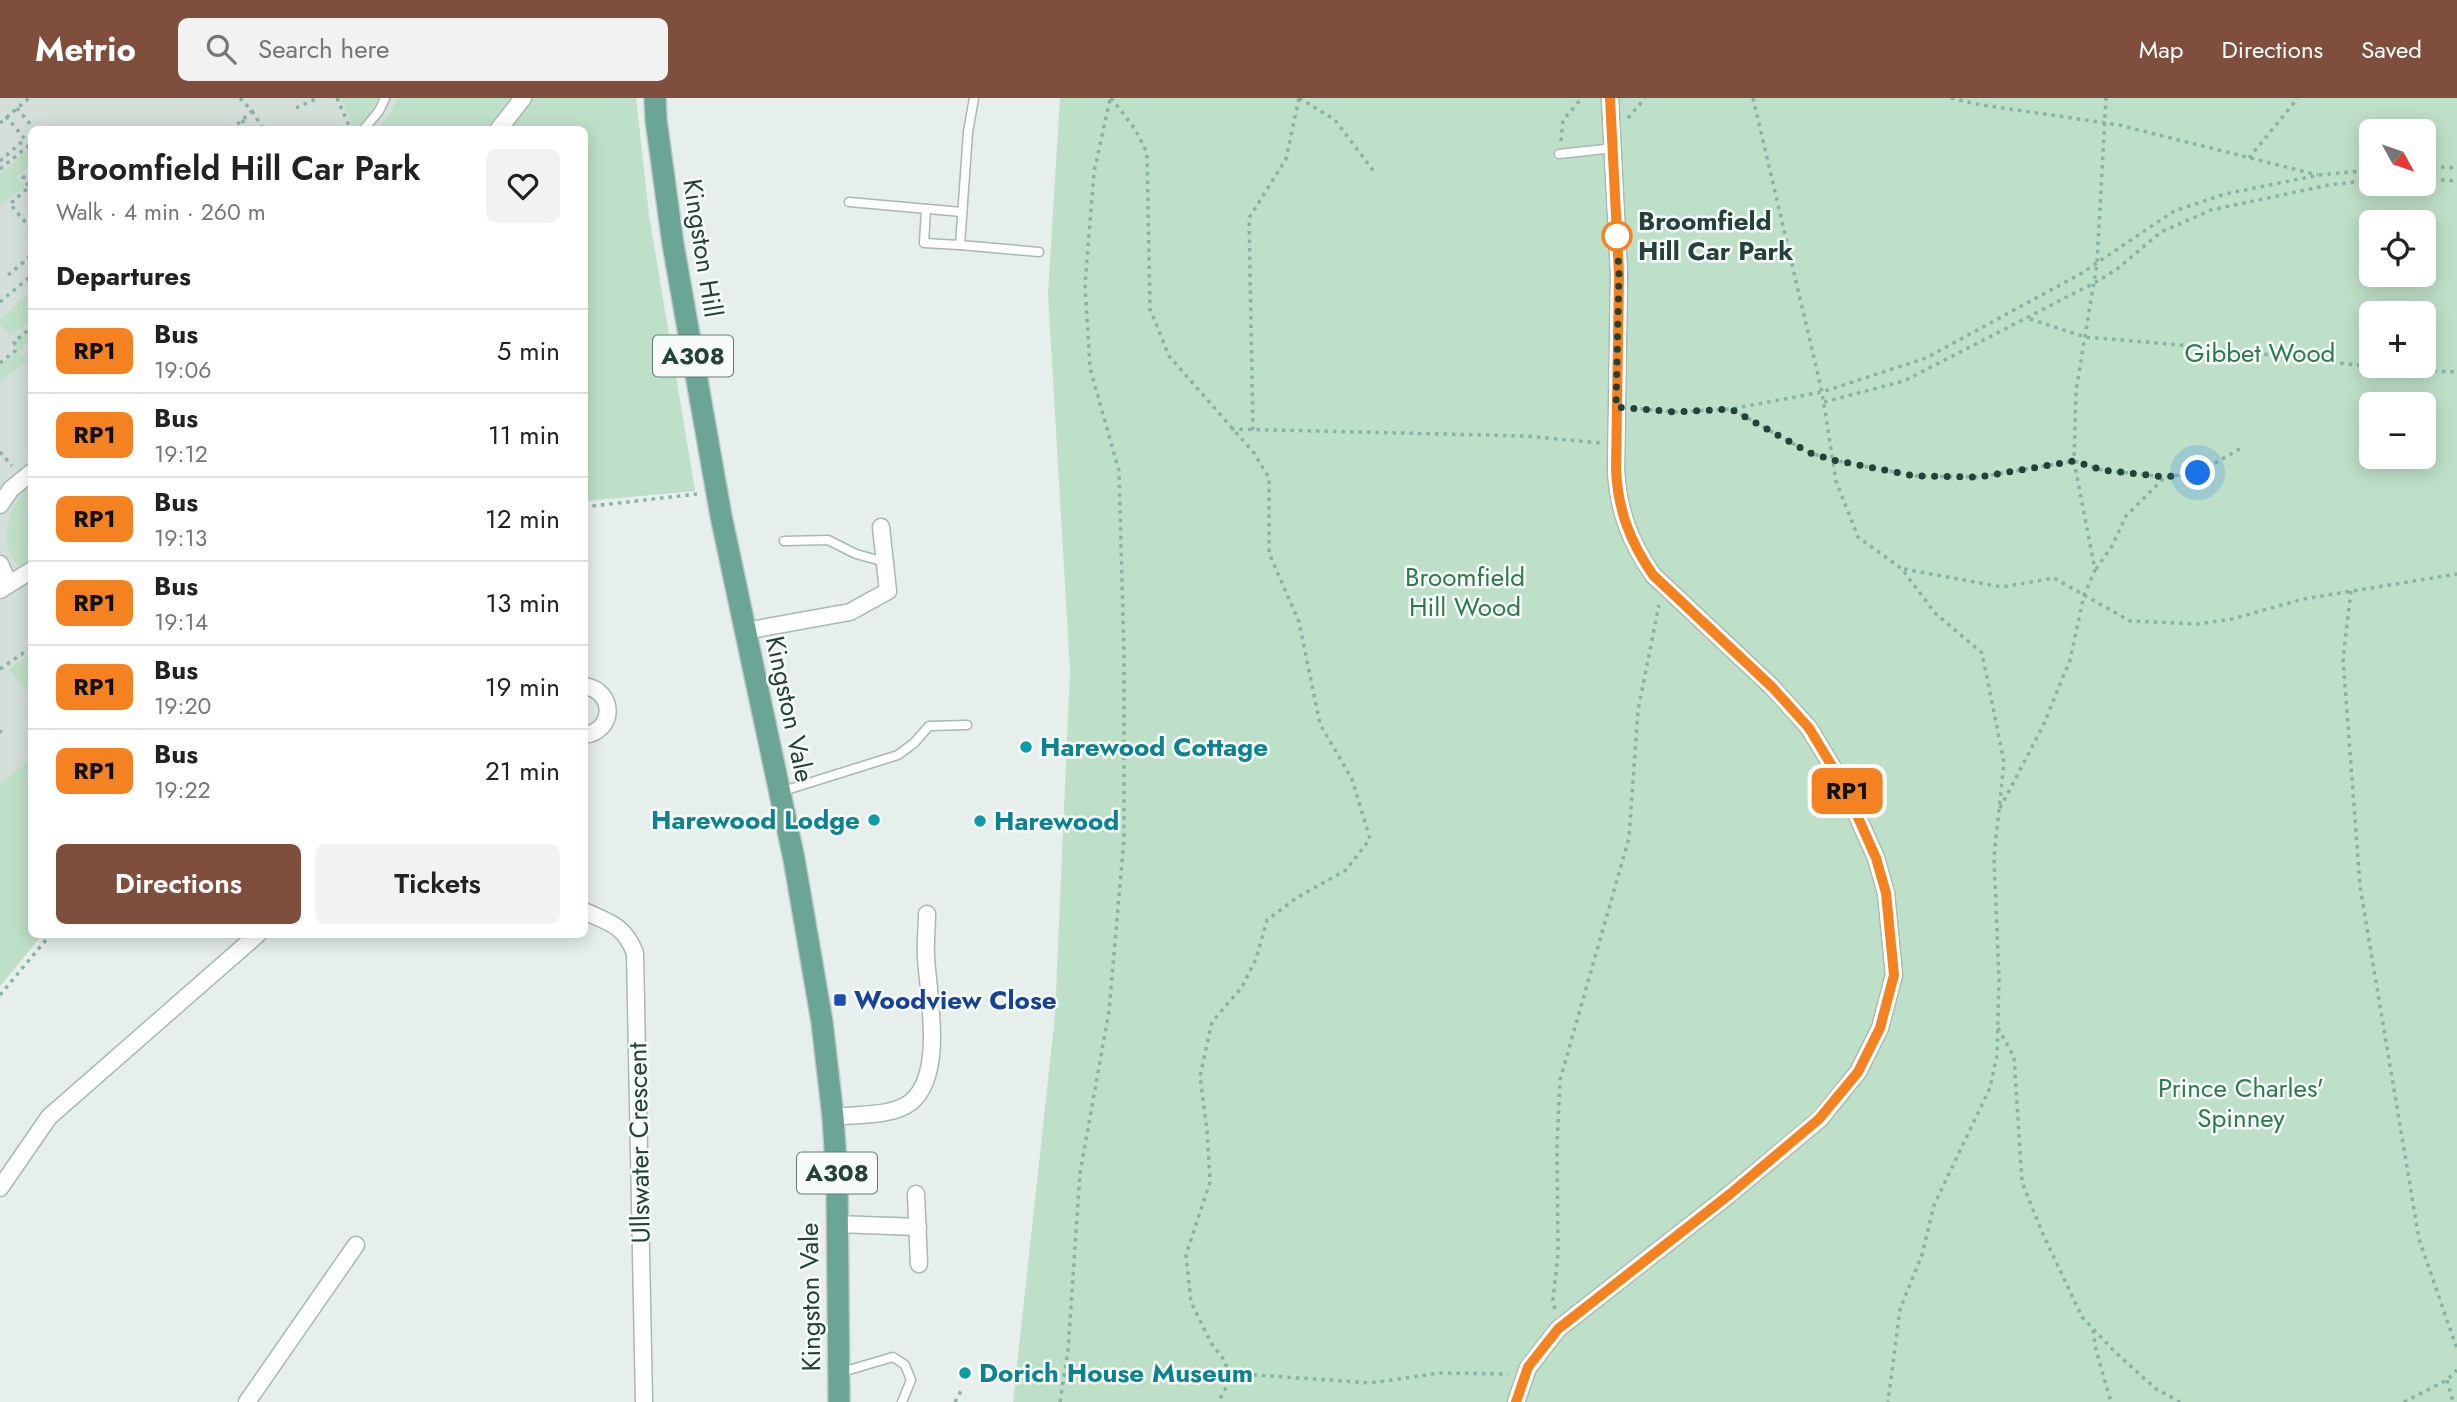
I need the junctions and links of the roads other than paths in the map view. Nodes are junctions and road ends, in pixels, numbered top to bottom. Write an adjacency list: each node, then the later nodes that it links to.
1 (386, 98): 6 (lane)
2 (523, 98): 7 (street)
3 (655, 98): 23 (main road, Kingston Hill / A308)
4 (974, 98): 12 (lane)
5 (1610, 98): 8 (street)
6 (366, 126)
7 (501, 126)
8 (1614, 148): 9 (lane); 43 (street)
9 (1559, 154)
10 (849, 202): 11 (lane)
11 (926, 209): 12 (lane); 13 (lane)
12 (962, 212): 13 (lane)
13 (960, 245): 14 (lane)
14 (1039, 252)
15 (28, 475): 16 (street)
16 (0, 505)
17 (881, 527): 19 (street)
18 (784, 541): 19 (lane)
19 (885, 562): 23 (street)
20 (0, 564): 22 (street)
21 (28, 572): 22 (street)
22 (4, 587)
23 (743, 621): 27 (main road, Kingston Vale / A308)
24 (588, 687): 26 (street)
25 (967, 725): 27 (lane)
26 (588, 734)
27 (778, 793): 31 (main road, Kingston Vale / A308)
28 (588, 913): 40 (street, Ullswater Crescent)
29 (927, 914): 31 (street)
30 (253, 938): 32 (street)
31 (833, 1116): 34 (main road, Kingston Vale / A308)
32 (0, 1188)
33 (916, 1194): 35 (street)
34 (837, 1224): 35 (street); 38 (main road, Kingston Vale / A308)
35 (918, 1227): 37 (street)
36 (355, 1245): 39 (street)
37 (919, 1264)
38 (839, 1373): 41 (main road, Kingston Vale / A308); 42 (lane)
39 (247, 1402)
40 (644, 1402)
41 (839, 1402)
42 (902, 1402)
43 (1516, 1402)

